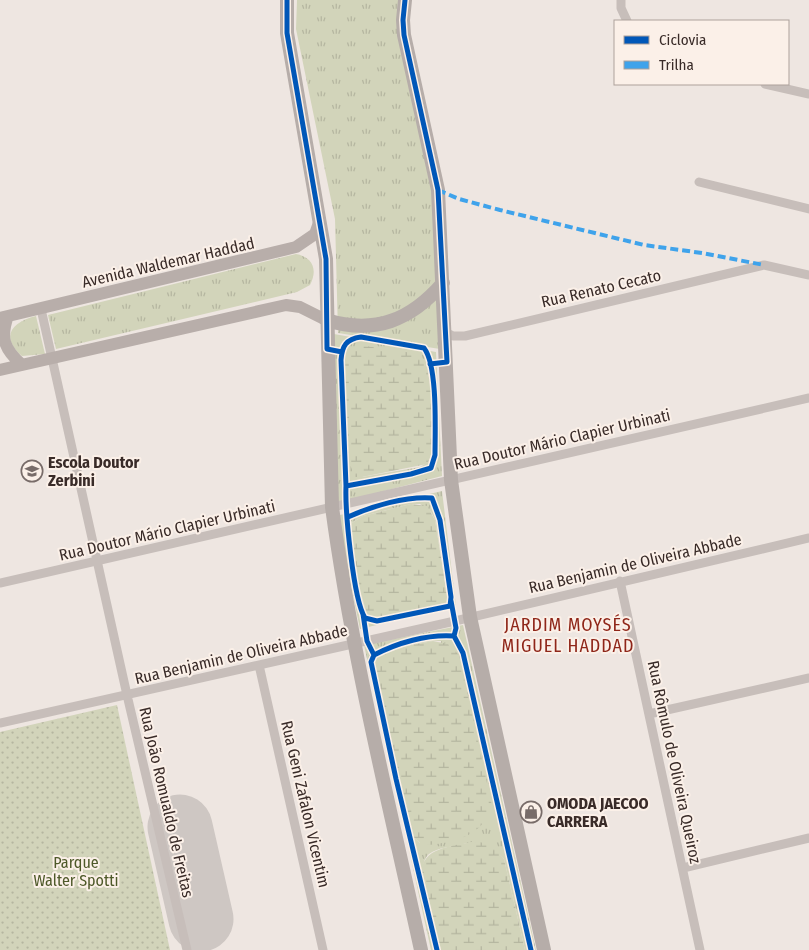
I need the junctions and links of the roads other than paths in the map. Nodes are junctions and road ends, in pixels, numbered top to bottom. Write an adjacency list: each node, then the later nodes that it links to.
1 (287, 0): 9 (main road)
2 (405, 0): 11 (main road)
3 (622, 0): 4 (street)
4 (627, 20)
5 (770, 85): 6 (street)
6 (809, 94)
7 (699, 182): 8 (street)
8 (809, 209)
9 (318, 210): 12 (main road, Avenida Waldemar Haddad); 14 (main road)
10 (809, 275): 15 (street, Rua Renato Cecato)
11 (443, 283): 14 (main road); 15 (main road)
12 (41, 309): 13 (main road, Avenida Waldemar Haddad); 16 (street, Rua João Romualdo de Freitas)
13 (4, 317): 17 (main road)
14 (326, 320): 16 (main road); 21 (main road)
15 (445, 332): 20 (main road)
16 (51, 358): 17 (main road); 23 (street, Rua João Romualdo de Freitas)
17 (22, 365): 18 (main road)
18 (0, 370)
19 (809, 398): 20 (street, Rua Doutor Mário Clapier Urbinati)
20 (451, 480): 21 (street, Rua Doutor Mário Clapier Urbinati); 26 (main road)
21 (332, 507): 23 (street, Rua Doutor Mário Clapier Urbinati); 27 (main road)
22 (809, 538): 24 (street, Rua Benjamin de Oliveira Abbade)
23 (97, 562): 25 (street, Rua Doutor Mário Clapier Urbinati); 30 (street, Rua João Romualdo de Freitas)
24 (620, 581): 26 (street, Rua Benjamin de Oliveira Abbade); 31 (street, Rua Rômulo de Oliveira Queiroz)
25 (0, 583)
26 (470, 618): 27 (street, Rua Benjamin de Oliveira Abbade); 38 (main road)
27 (354, 644): 28 (street, Rua Benjamin de Oliveira Abbade); 37 (main road)
28 (260, 665): 30 (street, Rua Benjamin de Oliveira Abbade); 36 (street, Rua Geni Zafalon Vicentim)
29 (809, 678): 31 (street)
30 (126, 696): 32 (street, Rua Benjamin de Oliveira Abbade); 35 (street, Rua João Romualdo de Freitas)
31 (649, 714): 34 (street, Rua Rômulo de Oliveira Queiroz)
32 (0, 723)
33 (809, 838): 34 (street)
34 (683, 868): 39 (street, Rua Rômulo de Oliveira Queiroz)
35 (187, 950)
36 (323, 950)
37 (421, 950)
38 (544, 950)
39 (700, 950)

